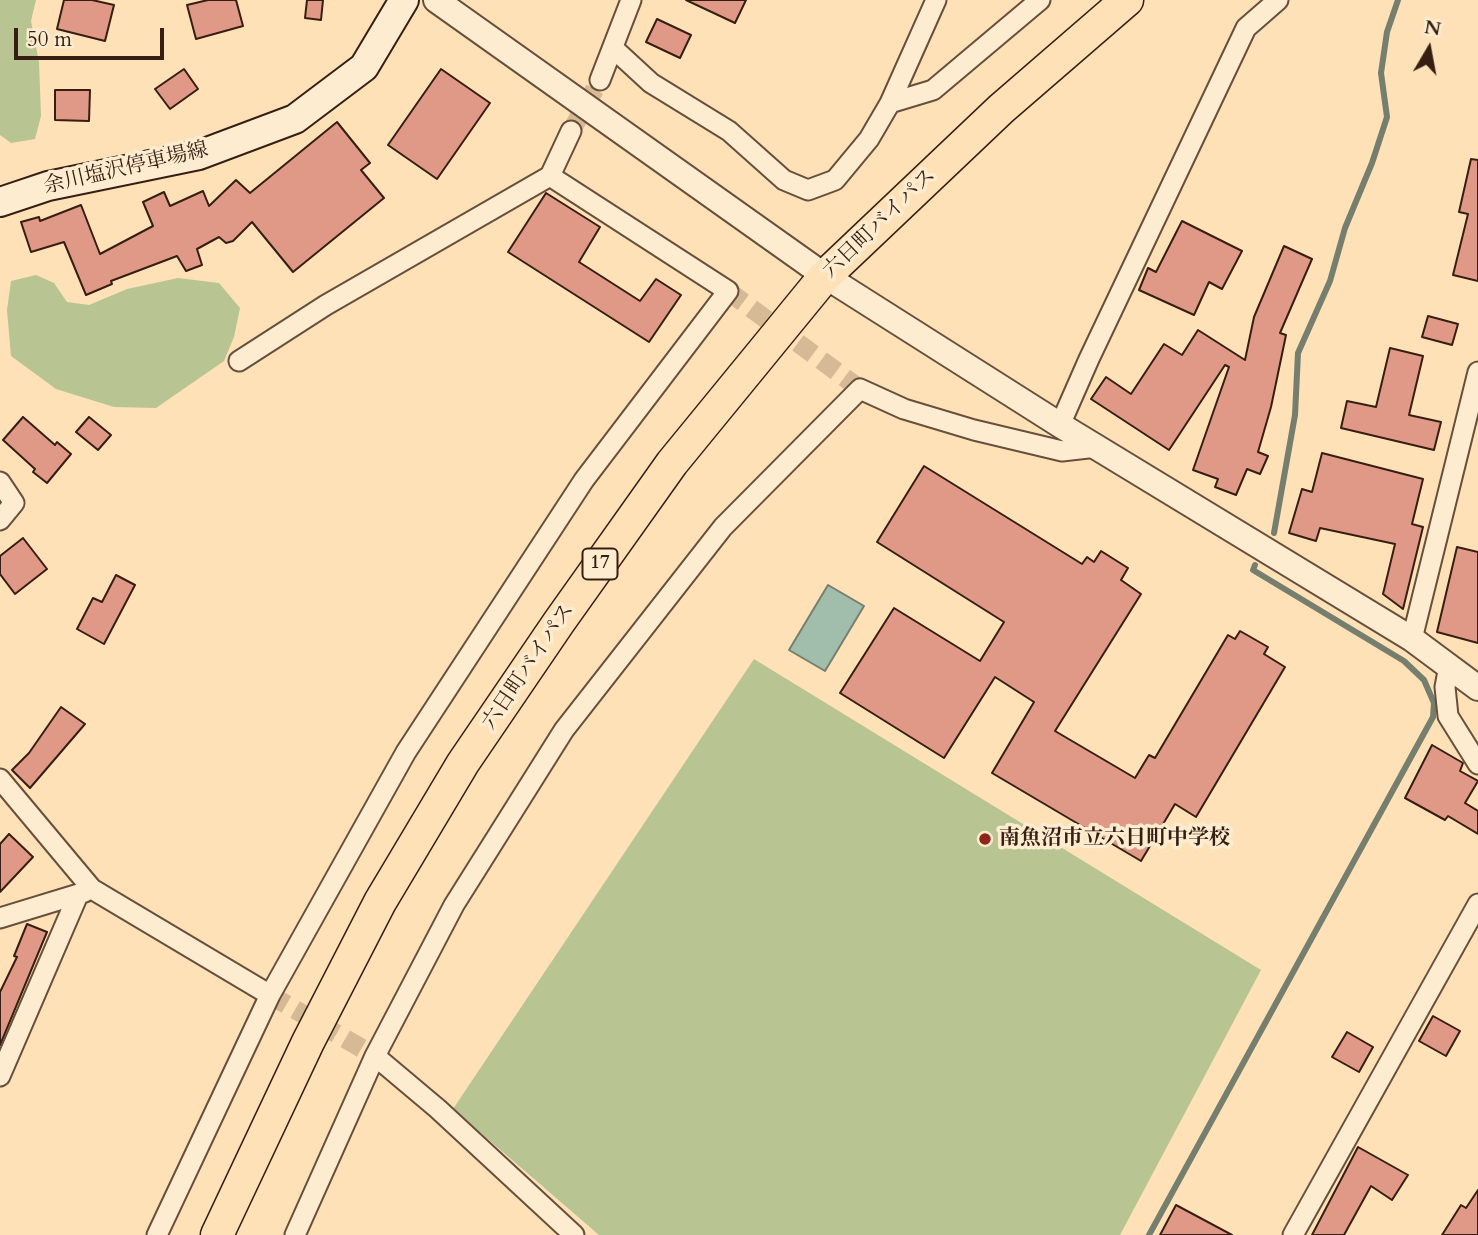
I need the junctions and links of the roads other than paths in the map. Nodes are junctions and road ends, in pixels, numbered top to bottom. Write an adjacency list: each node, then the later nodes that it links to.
1 (404, 0): 13 (main road, 余川塩沢停車場線)
2 (436, 0): 14 (street)
3 (631, 0): 8 (street)
4 (936, 0): 10 (street)
5 (1040, 0): 10 (street)
6 (1127, 0): 14 (highway, 六日町バイパス / 17)
7 (1272, 2): 17 (street)
8 (613, 48): 9 (street); 10 (street)
9 (600, 80)
10 (890, 103)
11 (571, 131): 12 (street)
12 (550, 176): 15 (street); 29 (street)
13 (0, 202)
14 (825, 276): 17 (street); 33 (highway, 六日町バイパス / 17)
15 (239, 361)
16 (1478, 372): 21 (street)
17 (1060, 425): 18 (street)
18 (1097, 447): 21 (street); 30 (street)
19 (0, 482): 20 (street)
20 (0, 520)
21 (1412, 639): 22 (street)
22 (1449, 666): 23 (street); 24 (street)
23 (1478, 688)
24 (1478, 764)
25 (0, 779): 26 (street)
26 (85, 892): 28 (street); 29 (street); 31 (street)
27 (1478, 904): 36 (street)
28 (0, 918)
29 (270, 995): 32 (street)
30 (375, 1056): 34 (street); 35 (street)
31 (0, 1076)
32 (157, 1235)
33 (217, 1235)
34 (295, 1235)
35 (574, 1235)
36 (1293, 1235)

